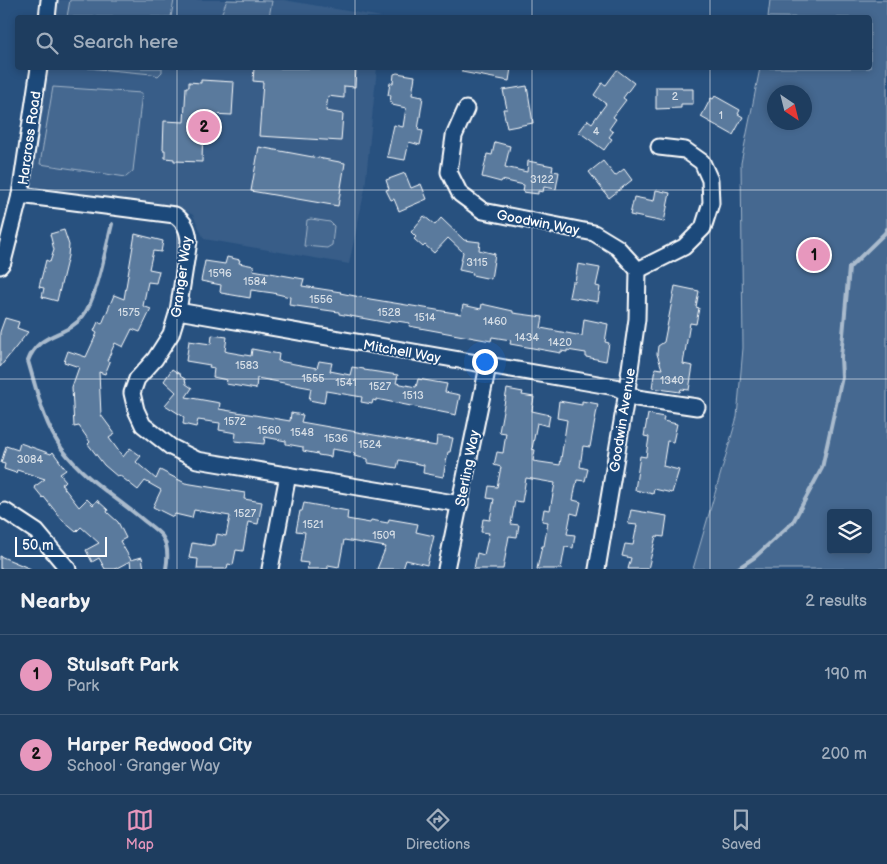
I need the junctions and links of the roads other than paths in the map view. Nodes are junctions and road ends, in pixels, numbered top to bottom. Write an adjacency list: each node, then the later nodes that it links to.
1 (49, 0): 2 (street)
2 (47, 15)
3 (39, 70): 6 (street, Harcross Road)
4 (466, 108): 8 (street, Goodwin Way)
5 (659, 147): 8 (street)
6 (20, 195): 7 (street, Harcross Road); 9 (street, Granger Way)
7 (0, 266)
8 (638, 270): 11 (street, Goodwin Avenue)
9 (178, 310): 10 (street, Mitchell Way); 13 (street, Granger Way)
10 (488, 366): 11 (street, Mitchell Way); 14 (street, Sterling Way)
11 (626, 392): 12 (street, Mitchell Way); 19 (street, Goodwin Avenue)
12 (697, 407)
13 (288, 475): 14 (street, Granger Way); 17 (street)
14 (460, 504): 18 (street, Sterling Way)
15 (5, 511): 16 (street)
16 (68, 569)
17 (270, 569)
18 (446, 569)
19 (597, 569)

